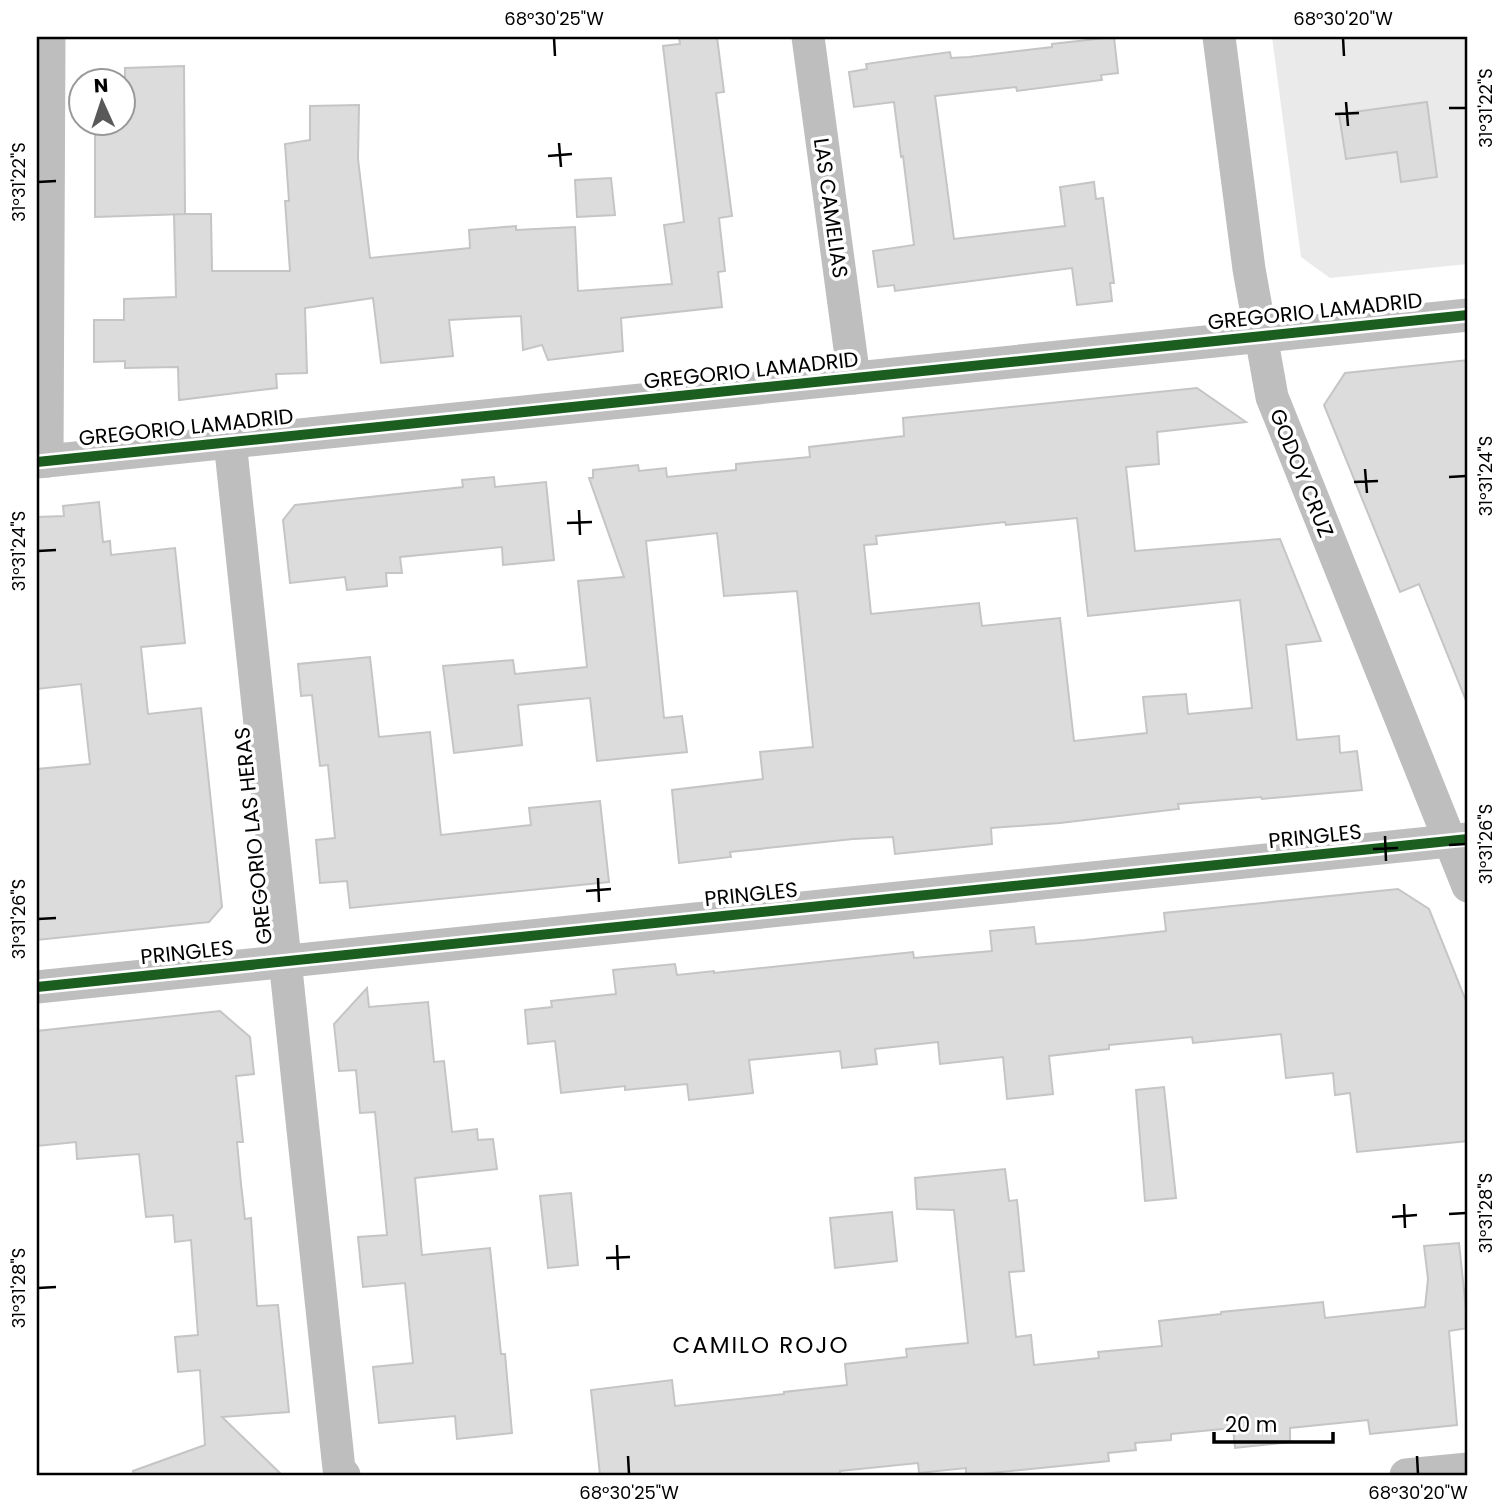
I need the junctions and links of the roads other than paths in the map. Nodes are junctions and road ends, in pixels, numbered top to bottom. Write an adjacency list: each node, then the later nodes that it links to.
1 (49, 37): 8 (street)
2 (808, 37): 6 (street, LAS CAMELIAS)
3 (1219, 37): 5 (street, GODOY CRUZ)
4 (1468, 315): 5 (street, GREGORIO LAMADRID)
5 (1261, 336): 6 (street, GREGORIO LAMADRID); 9 (street, GODOY CRUZ)
6 (854, 379): 7 (street, GREGORIO LAMADRID)
7 (230, 441): 8 (street, GREGORIO LAMADRID); 11 (street, GREGORIO LAS HERAS)
8 (42, 461)
9 (1459, 840): 10 (street, GODOY CRUZ); 11 (street, PRINGLES)
10 (1468, 887)
11 (286, 961): 12 (street, PRINGLES); 14 (street, GREGORIO LAS HERAS)
12 (37, 987)
13 (1468, 1469): 15 (street)
14 (344, 1475)
15 (1406, 1475)

